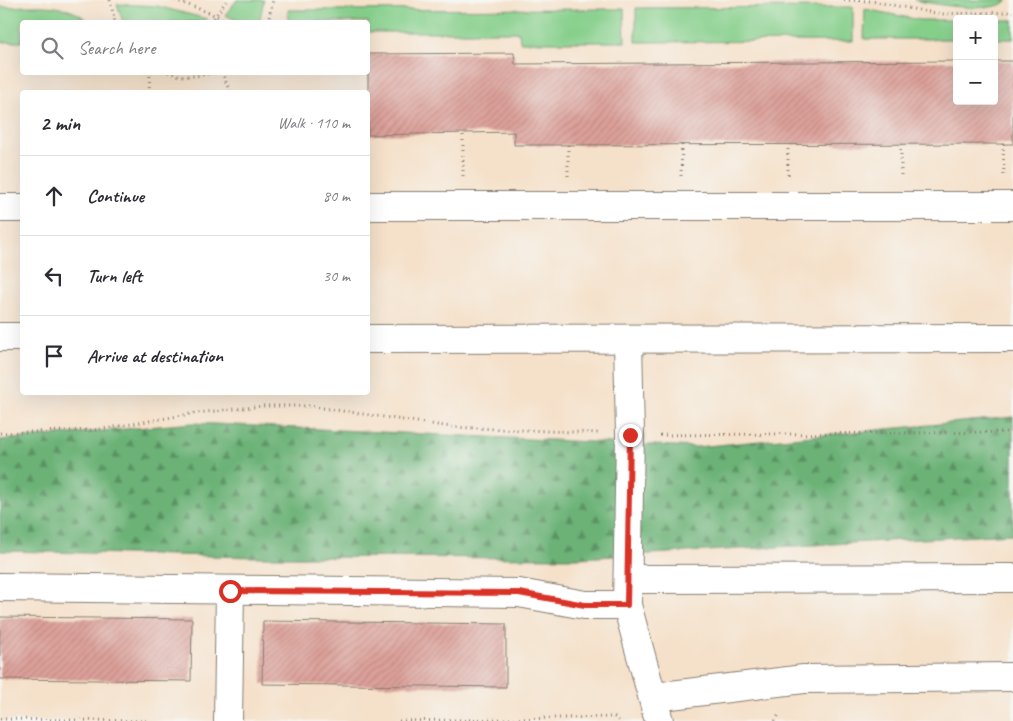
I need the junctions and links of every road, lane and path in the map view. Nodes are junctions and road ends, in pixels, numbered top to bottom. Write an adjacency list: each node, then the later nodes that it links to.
1 (110, 0): 8 (path)
2 (176, 0): 7 (path)
3 (227, 0): 7 (path)
4 (273, 0): 11 (path)
5 (844, 0): 6 (path)
6 (1013, 12)
7 (216, 16): 9 (path); 10 (path)
8 (115, 20)
9 (213, 20)
10 (224, 20)
11 (268, 20)
12 (150, 75): 16 (path)
13 (183, 75): 14 (path)
14 (206, 75)
15 (223, 75): 17 (path)
16 (149, 90)
17 (229, 90)
18 (463, 134): 25 (path)
19 (568, 144): 26 (path)
20 (682, 144): 27 (path)
21 (788, 144): 28 (path)
22 (901, 144): 29 (path)
23 (1003, 144): 24 (path)
24 (1004, 178)
25 (463, 181)
26 (568, 182)
27 (681, 183)
28 (788, 184)
29 (901, 185)
30 (370, 206): 31 (main road)
31 (1013, 206)
32 (0, 208): 33 (main road)
33 (20, 208)
34 (0, 337): 35 (main road)
35 (20, 337)
36 (1013, 338): 38 (main road)
37 (370, 339): 38 (main road)
38 (628, 340): 41 (main road)
39 (1013, 432): 41 (path)
40 (0, 433): 41 (path)
41 (630, 435): 45 (main road)
42 (1013, 578): 45 (main road)
43 (0, 587): 44 (main road)
44 (230, 591): 45 (main road); 51 (main road)
45 (628, 592): 47 (main road)
46 (1013, 677): 47 (main road)
47 (656, 709)
48 (0, 718): 50 (path)
49 (576, 720): 52 (path); 53 (path)
50 (148, 721)
51 (228, 721)
52 (399, 721)
53 (621, 721)

